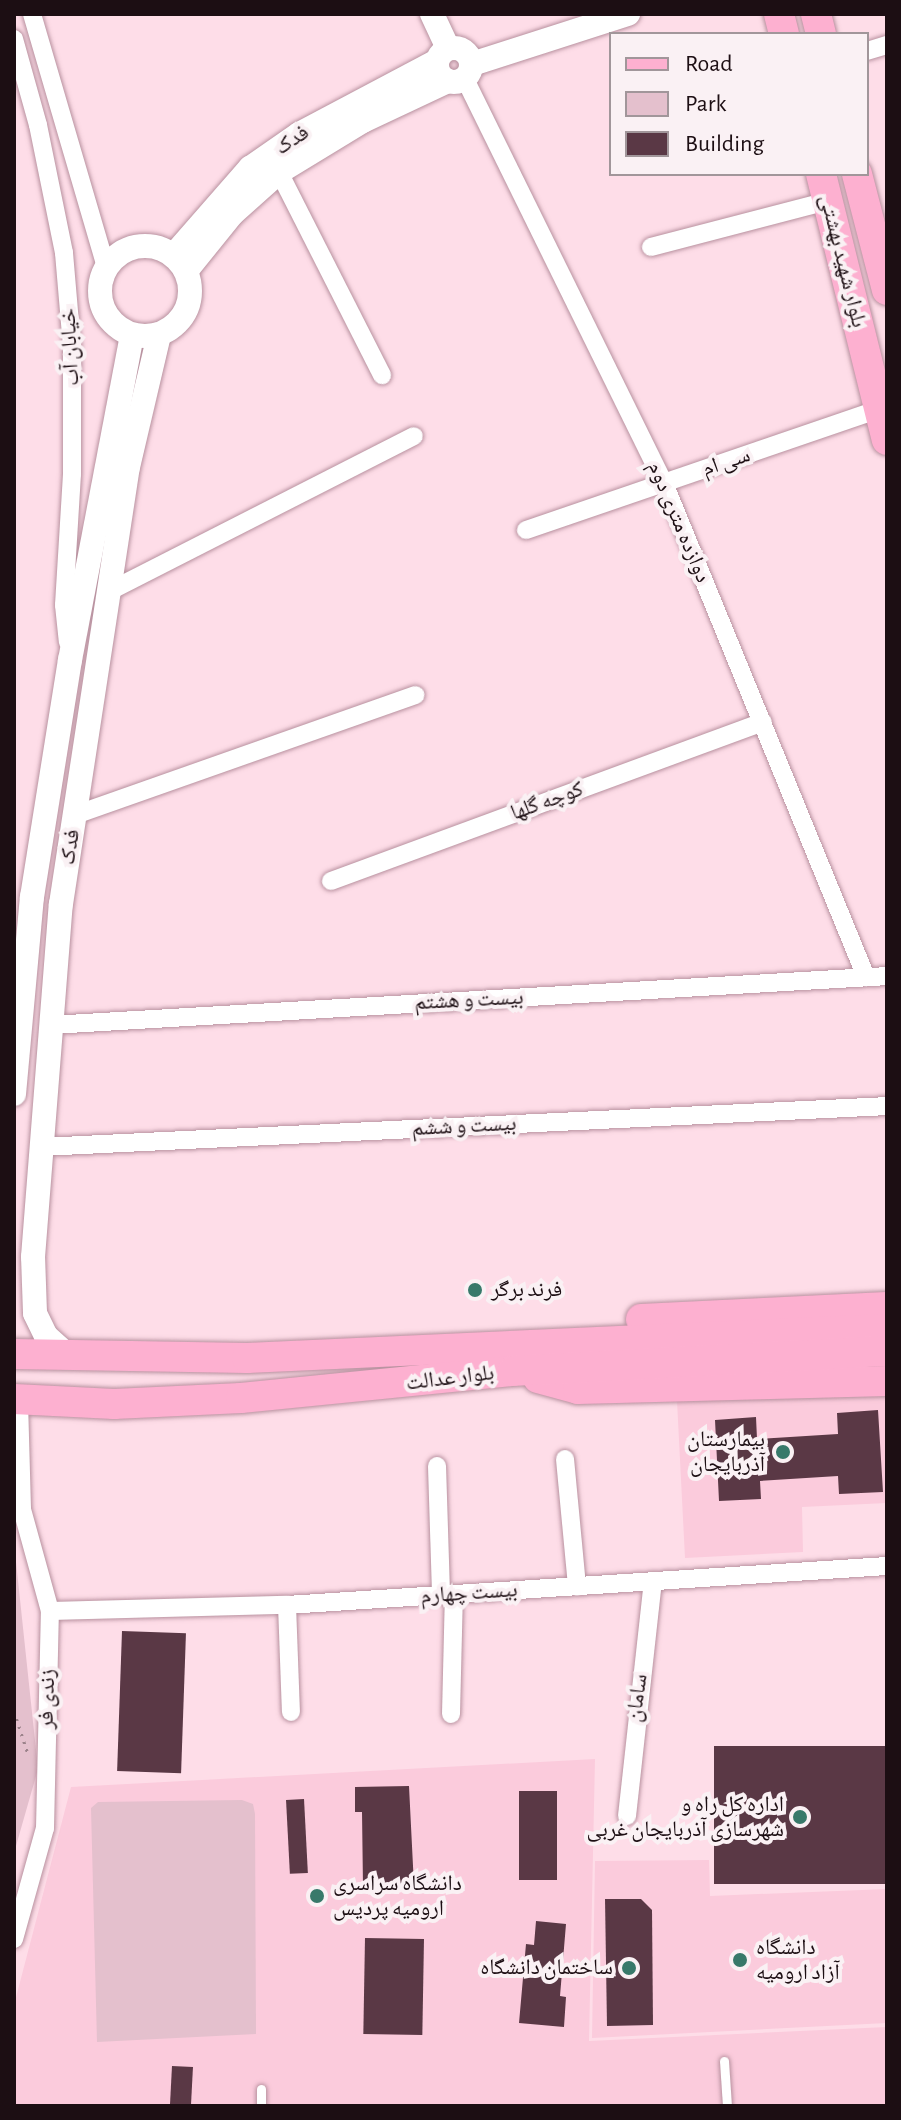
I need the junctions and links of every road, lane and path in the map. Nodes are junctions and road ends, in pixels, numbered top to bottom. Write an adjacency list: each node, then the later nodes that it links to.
1 (32, 14): 11 (street)
2 (432, 14): 5 (street)
3 (628, 14): 5 (street, فدک)
4 (14, 39): 22 (street, خیابان آب)
5 (454, 67): 6 (street, فدک); 10 (street, فدک); 19 (street, دوازده متری دوم)
6 (279, 172): 10 (street, فدک); 15 (street)
7 (858, 176): 12 (main road, بلوار شهید بهشتی)
8 (824, 188): 9 (street); 16 (main road, بلوار شهید بهشتی)
9 (651, 247)
10 (180, 263): 11 (street); 14 (street)
11 (106, 267): 13 (street)
12 (887, 290)
13 (132, 335): 14 (street); 22 (street, فدک)
14 (159, 335): 21 (street, فدک)
15 (382, 375)
16 (884, 407): 18 (main road, بلوار شهید بهشتی); 19 (street, سی ام)
17 (414, 436): 21 (street)
18 (887, 440)
19 (664, 483): 20 (street, سی ام); 24 (street, دوازده متری دوم)
20 (526, 530)
21 (110, 591): 25 (street, فدک)
22 (70, 660): 29 (street, فدک)
23 (415, 695): 25 (street)
24 (763, 722): 26 (street, کوچه گلها); 28 (street, دوازده متری دوم)
25 (75, 815): 30 (street, فدک)
26 (331, 881)
27 (887, 976): 28 (street, بیست و هشتم)
28 (866, 977): 30 (street, بیست و هشتم)
29 (20, 1024): 30 (street); 31 (street, فدک)
30 (51, 1025): 33 (street, فدک)
31 (14, 1094)
32 (887, 1106): 33 (street, بیست و ششم)
33 (41, 1147): 36 (street, فدک)
34 (886, 1329): 36 (main road, بلوار عدالت); 37 (main road, بلوار عدالت)
35 (14, 1354): 36 (main road, بلوار عدالت)
36 (66, 1354)
37 (513, 1371): 38 (main road); 39 (main road, بلوار عدالت)
38 (887, 1381)
39 (16, 1400): 43 (street, زندی فر)
40 (565, 1459): 46 (street)
41 (437, 1466): 47 (street)
42 (14, 1481): 43 (street)
43 (22, 1509): 49 (street, زندی فر)
44 (887, 1566): 45 (street, بیست چهارم)
45 (653, 1581): 46 (street, بیست چهارم); 52 (street, سامان)
46 (577, 1586): 47 (street, بیست چهارم)
47 (447, 1594): 48 (street, بیست چهارم); 51 (street)
48 (287, 1605): 49 (street, بیست چهارم); 50 (street)
49 (50, 1611): 53 (street, زندی فر)
50 (291, 1712)
51 (451, 1714)
52 (627, 1816)
53 (14, 1939)
54 (724, 2061): 57 (lane)
55 (261, 2089): 56 (lane)
56 (261, 2106)
57 (727, 2106)

